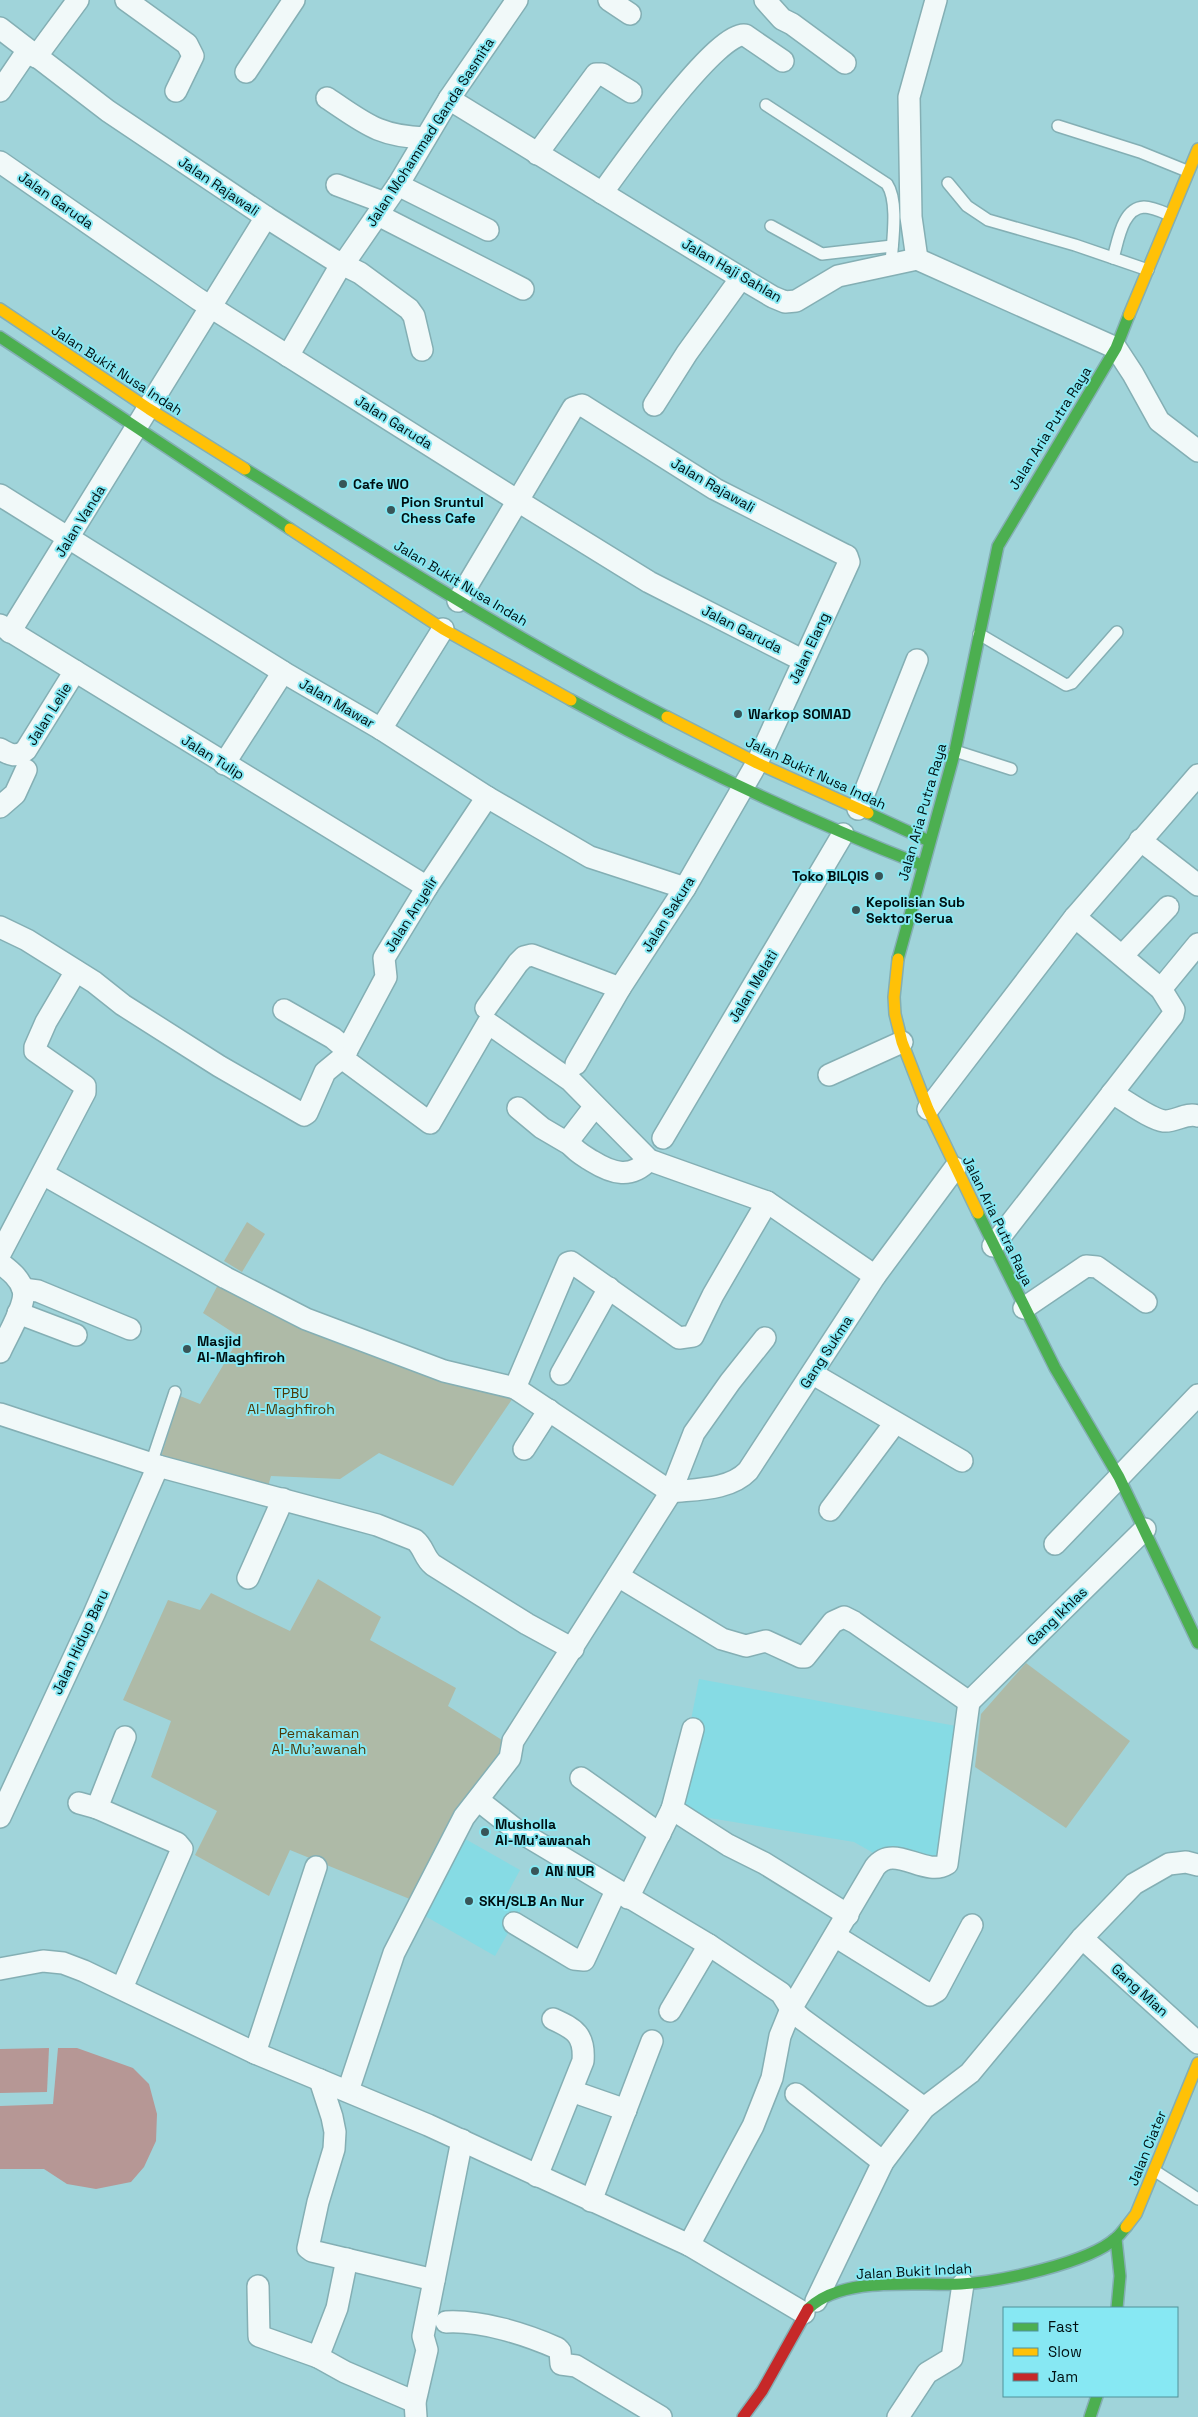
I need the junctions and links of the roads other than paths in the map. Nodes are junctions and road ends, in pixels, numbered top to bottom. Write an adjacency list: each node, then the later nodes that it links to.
1 (78, 0): 10 (street)
2 (126, 0): 15 (street)
3 (294, 0): 13 (street)
4 (517, 0): 18 (street, Jalan Mohammad Ganda Sasmita)
5 (609, 0): 8 (street)
6 (765, 0): 12 (street)
7 (936, 0): 37 (street)
8 (630, 14)
9 (0, 28): 10 (street, Jalan Rajawali)
10 (32, 54): 14 (street); 32 (street, Jalan Rajawali)
11 (784, 61): 29 (street)
12 (845, 63)
13 (246, 72)
14 (0, 90)
15 (176, 91)
16 (631, 92): 23 (street)
17 (327, 98): 21 (street)
18 (449, 99): 21 (street, Jalan Mohammad Ganda Sasmita); 23 (street, Jalan Haji Sahlan)
19 (766, 104): 35 (lane)
20 (1058, 126): 25 (lane)
21 (425, 138): 28 (street, Jalan Mohammad Ganda Sasmita)
22 (1198, 149): 25 (main road, Jalan Aria Putra Raya)
23 (536, 154): 29 (street, Jalan Haji Sahlan)
24 (0, 162): 42 (street, Jalan Garuda)
25 (1193, 175): 31 (main road, Jalan Aria Putra Raya)
26 (948, 183): 36 (lane)
27 (337, 185): 30 (street)
28 (398, 185): 30 (street, Jalan Mohammad Ganda Sasmita); 34 (street)
29 (602, 193): 40 (street, Jalan Haji Sahlan)
30 (381, 209): 38 (street, Jalan Mohammad Ganda Sasmita); 41 (street)
31 (1170, 215): 36 (lane); 39 (main road, Jalan Aria Putra Raya)
32 (266, 217): 38 (street, Jalan Rajawali); 42 (street, Jalan Vanda)
33 (771, 226): 35 (lane)
34 (488, 230)
35 (891, 255): 37 (street, Jalan Haji Sahlan); 40 (street, Jalan Haji Sahlan)
36 (1113, 258): 39 (lane)
37 (917, 259): 45 (street)
38 (342, 263): 46 (street, Jalan Rajawali); 47 (street, Jalan Mohammad Ganda Sasmita)
39 (1148, 270): 45 (main road, Jalan Aria Putra Raya)
40 (740, 278): 48 (street)
41 (523, 289)
42 (211, 307): 47 (street, Jalan Garuda); 49 (street, Jalan Vanda)
43 (0, 309): 49 (main road, Jalan Bukit Nusa Indah)
44 (0, 338): 50 (main road)
45 (1116, 348): 51 (street); 60 (main road, Jalan Aria Putra Raya)
46 (422, 350)
47 (288, 356): 53 (street, Jalan Garuda)
48 (654, 405)
49 (149, 409): 50 (street, Jalan Vanda); 56 (main road, Jalan Bukit Nusa Indah)
50 (136, 429): 54 (street, Jalan Vanda); 58 (main road)
51 (1198, 451)
52 (0, 495): 54 (street, Jalan Mawar)
53 (518, 501): 55 (street, Jalan Rajawali); 56 (street); 61 (street, Jalan Garuda)
54 (69, 539): 57 (street, Jalan Vanda); 64 (street, Jalan Mawar)
55 (849, 562): 61 (street, Jalan Elang)
56 (458, 601): 69 (main road, Jalan Bukit Nusa Indah)
57 (5, 628): 63 (street, Jalan Tulip)
58 (443, 629): 65 (street); 73 (main road)
59 (1117, 632): 60 (lane)
60 (980, 634): 67 (main road, Jalan Aria Putra Raya)
61 (802, 660): 69 (street, Jalan Elang)
62 (917, 660): 76 (street)
63 (75, 671): 68 (street, Jalan Lelie); 70 (street, Jalan Tulip)
64 (283, 672): 65 (street, Jalan Mawar); 70 (street)
65 (381, 728): 74 (street, Jalan Mawar)
66 (0, 749): 68 (street)
67 (955, 751): 71 (lane); 79 (main road, Jalan Aria Putra Raya)
68 (23, 762): 75 (street, Jalan Lelie)
69 (757, 762): 73 (street, Jalan Sakura); 76 (main road, Jalan Bukit Nusa Indah)
70 (224, 764): 82 (street, Jalan Tulip)
71 (1011, 769)
72 (1198, 775): 78 (street)
73 (743, 787): 77 (main road); 83 (street, Jalan Sakura)
74 (487, 797): 82 (street, Jalan Anyelir); 83 (street, Jalan Mawar)
75 (0, 807)
76 (858, 809): 79 (main road, Jalan Bukit Nusa Indah)
77 (844, 834): 80 (main road); 103 (street, Jalan Melati)
78 (1140, 840): 81 (street); 85 (street)
79 (929, 841): 80 (main road, Jalan Aria Putra Raya)
80 (922, 865): 94 (main road, Jalan Aria Putra Raya)
81 (1198, 885)
82 (427, 887): 95 (street, Jalan Anyelir)
83 (685, 888): 90 (street, Jalan Sakura)
84 (1168, 907): 88 (street)
85 (1075, 917): 88 (street); 101 (street)
86 (0, 927): 89 (street)
87 (1198, 944): 91 (street)
88 (1123, 955): 91 (street)
89 (76, 971): 95 (street, Jalan Anyelir); 107 (street)
90 (620, 988): 92 (street); 96 (street, Jalan Sakura)
91 (1161, 989): 98 (street)
92 (486, 1008)
93 (284, 1010): 95 (street)
94 (902, 1042): 97 (street); 101 (main road, Jalan Aria Putra Raya)
95 (345, 1054): 99 (street)
96 (576, 1064)
97 (829, 1075)
98 (1112, 1093): 102 (street); 109 (street)
99 (595, 1106): 104 (street); 105 (street)
100 (518, 1108): 104 (street)
101 (928, 1109): 106 (main road, Jalan Aria Putra Raya)
102 (1198, 1116)
103 (663, 1138)
104 (571, 1145): 105 (street)
105 (649, 1160): 108 (street)
106 (955, 1168): 109 (main road, Jalan Aria Putra Raya); 112 (street, Gang Sukma)
107 (43, 1174): 110 (street); 124 (street)
108 (767, 1202): 112 (street); 113 (street)
109 (993, 1246): 116 (main road, Jalan Aria Putra Raya)
110 (0, 1254)
111 (0, 1263): 114 (street)
112 (875, 1276): 123 (street, Gang Sukma)
113 (609, 1288): 122 (street); 124 (street)
114 (23, 1289): 117 (street); 118 (street)
115 (1146, 1302): 116 (street)
116 (1024, 1308): 133 (main road, Jalan Aria Putra Raya)
117 (7, 1315): 119 (street); 121 (street)
118 (130, 1329)
119 (76, 1335)
120 (765, 1338): 134 (street)
121 (0, 1352)
122 (561, 1374)
123 (813, 1374): 129 (street); 134 (street, Gang Sukma)
124 (515, 1388): 127 (street)
125 (175, 1392): 132 (lane)
126 (1198, 1395): 133 (street)
127 (549, 1410): 130 (street); 134 (street)
128 (0, 1414): 132 (street)
129 (895, 1423): 131 (street); 136 (street)
130 (524, 1448)
131 (962, 1461)
132 (154, 1465): 135 (street); 149 (street, Jalan Hidup Baru)
133 (1119, 1476): 137 (main road, Jalan Aria Putra Raya); 138 (street)
134 (671, 1492): 139 (street)
135 (283, 1499): 140 (street); 142 (street)
136 (830, 1510)
137 (1146, 1529): 141 (main road, Jalan Aria Putra Raya); 143 (street, Gang Ikhlas)
138 (1055, 1544)
139 (618, 1576): 142 (street); 143 (street)
140 (248, 1578)
141 (1198, 1644)
142 (573, 1649): 147 (street)
143 (968, 1702): 154 (street)
144 (693, 1729): 148 (street)
145 (125, 1737): 161 (street)
146 (581, 1778): 150 (street)
147 (478, 1800): 153 (street); 170 (street)
148 (672, 1809): 150 (street); 154 (street)
149 (0, 1817)
150 (660, 1834): 153 (street)
151 (1198, 1864): 158 (street)
152 (316, 1867): 167 (street)
153 (622, 1894): 155 (street); 159 (street)
154 (848, 1915): 157 (street)
155 (514, 1923)
156 (972, 1925): 157 (street)
157 (835, 1936): 162 (street)
158 (1082, 1938): 166 (street, Gang Mian); 174 (street)
159 (709, 1945): 162 (street); 163 (street)
160 (0, 1969): 161 (street)
161 (122, 1988): 167 (street)
162 (791, 2009): 174 (street); 183 (street)
163 (670, 2011)
164 (553, 2019): 179 (street)
165 (652, 2041): 175 (street)
166 (1198, 2043)
167 (255, 2053): 169 (street)
168 (1198, 2063): 173 (main road, Jalan Ciater)
169 (320, 2080): 170 (street); 184 (street)
170 (348, 2091): 176 (street)
171 (580, 2094): 175 (street)
172 (796, 2094): 177 (street)
173 (1192, 2096): 178 (main road, Jalan Ciater)
174 (924, 2108): 177 (street)
175 (626, 2110): 181 (street)
176 (462, 2140): 179 (street); 185 (street)
177 (883, 2162): 188 (street)
178 (1154, 2171): 180 (lane); 182 (main road, Jalan Ciater)
179 (537, 2176): 181 (street)
180 (1198, 2199)
181 (591, 2201): 183 (street)
182 (1116, 2240): 186 (main road, Jalan Bukit Indah); 189 (main road)
183 (689, 2246): 188 (street)
184 (347, 2259): 185 (street); 191 (street)
185 (434, 2280): 193 (street)
186 (963, 2284): 188 (main road, Jalan Bukit Indah); 196 (street)
187 (258, 2286): 191 (street)
188 (810, 2307): 195 (main road)
189 (1117, 2307)
190 (446, 2322): 194 (street)
191 (318, 2357): 193 (street)
192 (1096, 2397): 197 (main road)
193 (416, 2410)
194 (661, 2417)
195 (743, 2417)
196 (898, 2417)
197 (1090, 2417)

